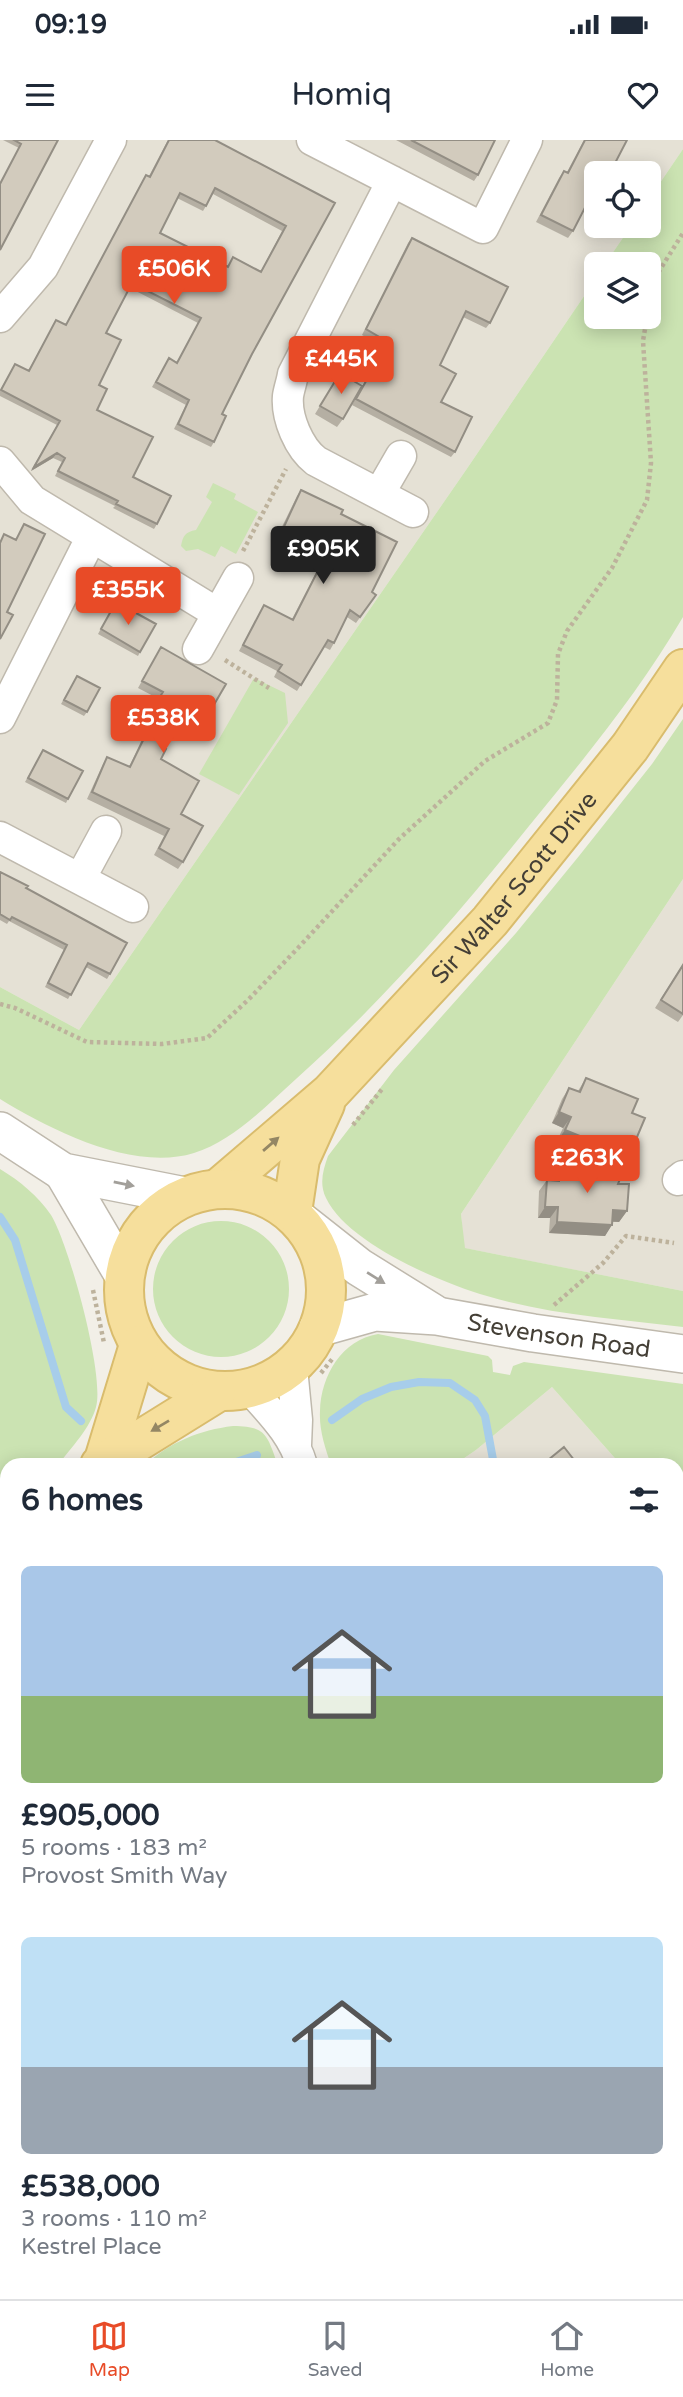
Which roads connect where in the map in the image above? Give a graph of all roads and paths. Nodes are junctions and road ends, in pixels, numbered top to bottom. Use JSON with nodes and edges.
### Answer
{"nodes":[{"id":1,"x":111,"y":140,"type":"edge"},
{"id":2,"x":312,"y":140,"type":"edge"},
{"id":3,"x":527,"y":140,"type":"edge"},
{"id":4,"x":392,"y":181,"type":"junction"},
{"id":5,"x":683,"y":233,"type":"edge"},
{"id":6,"x":661,"y":268,"type":"edge"},
{"id":7,"x":0,"y":317,"type":"edge"},
{"id":8,"x":645,"y":329,"type":"edge"},
{"id":9,"x":306,"y":453,"type":"junction"},
{"id":10,"x":401,"y":456,"type":"dead end"},
{"id":11,"x":0,"y":462,"type":"edge"},
{"id":12,"x":379,"y":495,"type":"junction"},
{"id":13,"x":413,"y":512,"type":"dead end"},
{"id":14,"x":91,"y":538,"type":"junction"},
{"id":15,"x":238,"y":578,"type":"joint"},
{"id":16,"x":217,"y":613,"type":"junction"},
{"id":17,"x":199,"y":647,"type":"joint"},
{"id":18,"x":683,"y":669,"type":"edge"},
{"id":19,"x":269,"y":688,"type":"dead end"},
{"id":20,"x":0,"y":718,"type":"edge"},
{"id":21,"x":106,"y":831,"type":"dead end"},
{"id":22,"x":0,"y":837,"type":"edge"},
{"id":23,"x":80,"y":879,"type":"junction"},
{"id":24,"x":133,"y":907,"type":"dead end"},
{"id":25,"x":0,"y":1004,"type":"edge"},
{"id":26,"x":390,"y":1079,"type":"dead end"},
{"id":27,"x":330,"y":1093,"type":"junction"},
{"id":28,"x":0,"y":1131,"type":"edge"},
{"id":29,"x":346,"y":1135,"type":"dead end"},
{"id":30,"x":63,"y":1172,"type":"junction"},
{"id":31,"x":202,"y":1192,"type":"junction"},
{"id":32,"x":297,"y":1217,"type":"junction"},
{"id":33,"x":674,"y":1243,"type":"dead end"},
{"id":34,"x":124,"y":1276,"type":"junction"},
{"id":35,"x":552,"y":1312,"type":"dead end"},
{"id":36,"x":437,"y":1316,"type":"junction"},
{"id":37,"x":327,"y":1342,"type":"junction"},
{"id":38,"x":139,"y":1345,"type":"junction"},
{"id":39,"x":683,"y":1354,"type":"edge"},
{"id":40,"x":306,"y":1375,"type":"junction"},
{"id":41,"x":233,"y":1391,"type":"junction"},
{"id":42,"x":299,"y":1455,"type":"edge"},
{"id":43,"x":103,"y":1458,"type":"edge"},
{"id":44,"x":109,"y":1458,"type":"edge"}],
"edges":[{"from":1,"to":7,"type":"street"},
{"from":2,"to":4,"type":"street"},
{"from":3,"to":4,"type":"street"},
{"from":4,"to":9,"type":"street"},
{"from":5,"to":6,"type":"path"},
{"from":8,"to":25,"type":"path"},
{"from":9,"to":12,"type":"street"},
{"from":9,"to":15,"type":"path"},
{"from":10,"to":12,"type":"street"},
{"from":11,"to":14,"type":"street"},
{"from":12,"to":13,"type":"street"},
{"from":14,"to":16,"type":"street"},
{"from":14,"to":20,"type":"street"},
{"from":15,"to":16,"type":"street"},
{"from":16,"to":17,"type":"street"},
{"from":17,"to":19,"type":"path"},
{"from":18,"to":27,"type":"main road","name":"Sir Walter Scott Drive"},
{"from":21,"to":23,"type":"street"},
{"from":22,"to":23,"type":"street"},
{"from":23,"to":24,"type":"street"},
{"from":26,"to":29,"type":"path"},
{"from":31,"to":27,"type":"main road","name":"Sir Walter Scott Drive","one_way":true},
{"from":27,"to":32,"type":"main road","name":"Sir Walter Scott Drive"},
{"from":28,"to":30,"type":"street"},
{"from":30,"to":31,"type":"street","one_way":true},
{"from":30,"to":34,"type":"street"},
{"from":31,"to":32,"type":"main road"},
{"from":31,"to":34,"type":"main road"},
{"from":32,"to":36,"type":"street","name":"Stevenson Road","one_way":true},
{"from":32,"to":37,"type":"main road"},
{"from":33,"to":35,"type":"path"},
{"from":34,"to":38,"type":"main road"},
{"from":36,"to":37,"type":"street","name":"Stevenson Road"},
{"from":36,"to":39,"type":"street","name":"Stevenson Road"},
{"from":37,"to":40,"type":"main road"},
{"from":37,"to":40,"type":"path"},
{"from":38,"to":41,"type":"main road"},
{"from":38,"to":43,"type":"main road"},
{"from":40,"to":41,"type":"main road"},
{"from":40,"to":42,"type":"street"},
{"from":41,"to":42,"type":"street"},
{"from":41,"to":44,"type":"main road","one_way":true}]}
